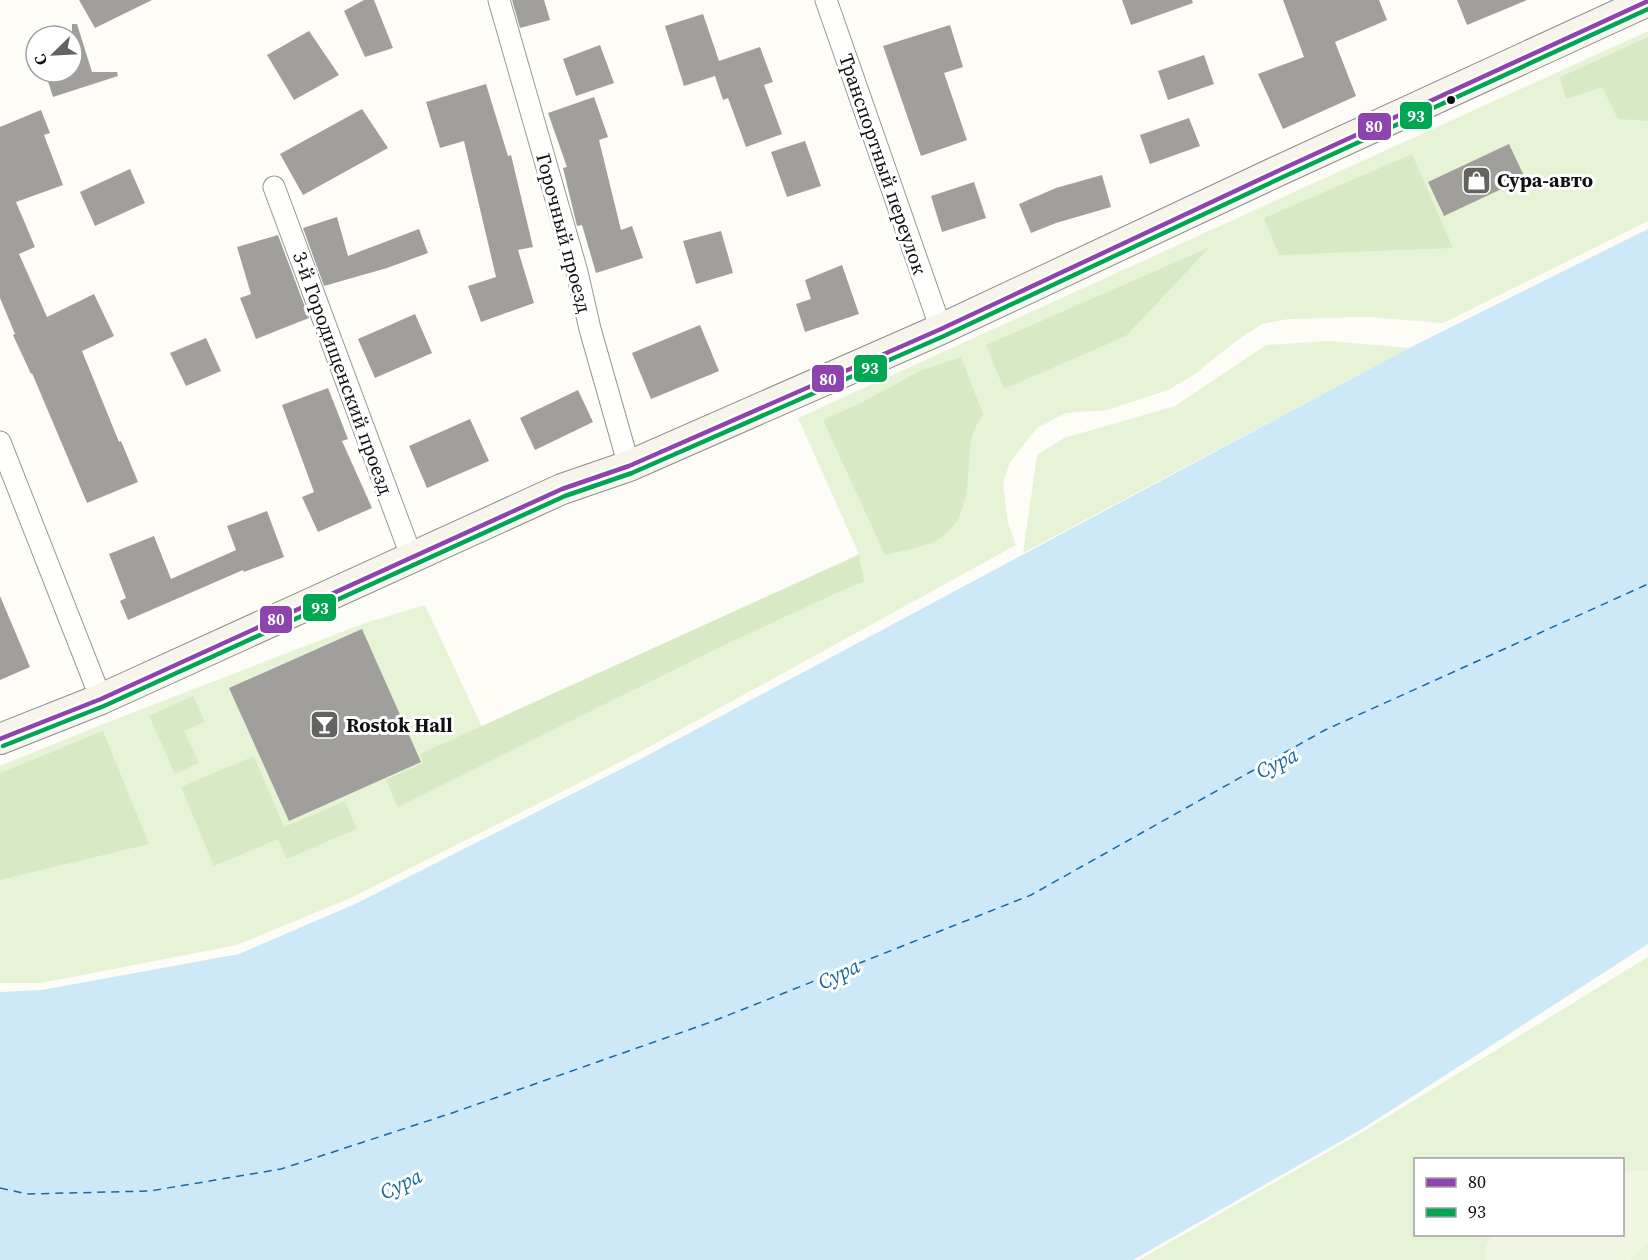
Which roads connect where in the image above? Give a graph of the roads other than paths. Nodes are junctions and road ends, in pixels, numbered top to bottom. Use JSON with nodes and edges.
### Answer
{"nodes":[{"id":1,"x":499,"y":0,"type":"edge"},
{"id":2,"x":826,"y":0,"type":"edge"},
{"id":3,"x":1648,"y":1,"type":"edge"},
{"id":4,"x":274,"y":187,"type":"dead end"},
{"id":5,"x":941,"y":329,"type":"junction"},
{"id":6,"x":0,"y":442,"type":"edge"},
{"id":7,"x":629,"y":466,"type":"junction"},
{"id":8,"x":412,"y":558,"type":"junction"},
{"id":9,"x":100,"y":699,"type":"junction"},
{"id":10,"x":0,"y":739,"type":"edge"}],
"edges":[{"from":1,"to":7,"type":"street","name":"Горочный проезд"},
{"from":2,"to":5,"type":"street","name":"Транспортный переулок"},
{"from":3,"to":5,"type":"main road"},
{"from":4,"to":8,"type":"street","name":"3-й Городищенский проезд"},
{"from":5,"to":7,"type":"main road"},
{"from":6,"to":9,"type":"street"},
{"from":7,"to":8,"type":"main road"},
{"from":8,"to":9,"type":"main road"},
{"from":9,"to":10,"type":"main road"}]}
